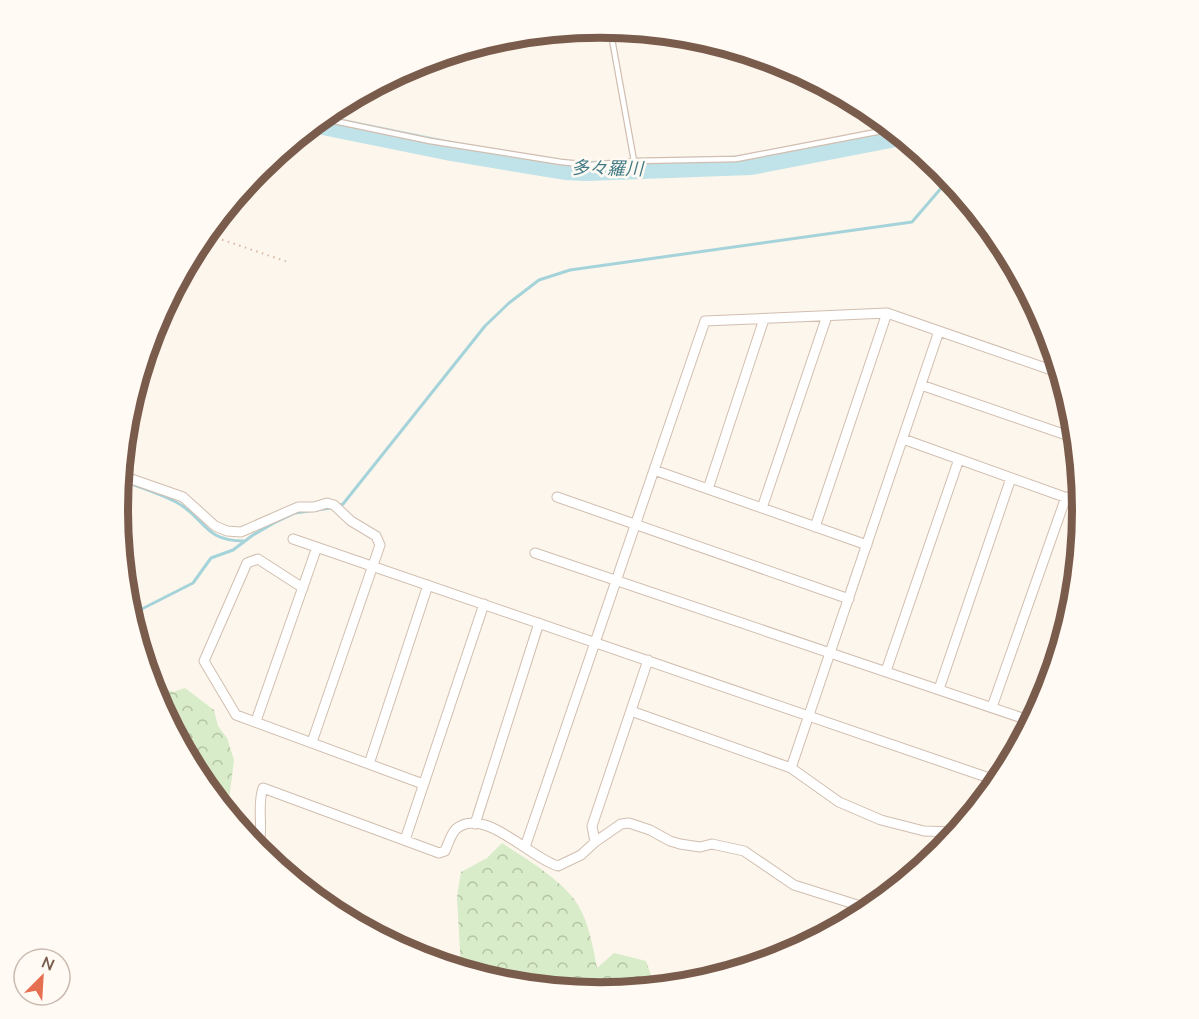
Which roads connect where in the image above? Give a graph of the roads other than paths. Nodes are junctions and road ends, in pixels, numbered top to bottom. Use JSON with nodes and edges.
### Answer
{"nodes":[{"id":1,"x":612,"y":38,"type":"edge"},
{"id":2,"x":332,"y":121,"type":"edge"},
{"id":3,"x":881,"y":131,"type":"edge"},
{"id":4,"x":634,"y":161,"type":"junction"},
{"id":5,"x":887,"y":313,"type":"junction"},
{"id":6,"x":827,"y":316,"type":"junction"},
{"id":7,"x":764,"y":319,"type":"junction"},
{"id":8,"x":939,"y":331,"type":"junction"},
{"id":9,"x":1049,"y":368,"type":"edge"},
{"id":10,"x":921,"y":385,"type":"junction"},
{"id":11,"x":1065,"y":434,"type":"edge"},
{"id":12,"x":903,"y":439,"type":"junction"},
{"id":13,"x":959,"y":459,"type":"junction"},
{"id":14,"x":654,"y":470,"type":"junction"},
{"id":15,"x":129,"y":478,"type":"edge"},
{"id":16,"x":1011,"y":478,"type":"junction"},
{"id":17,"x":708,"y":489,"type":"junction"},
{"id":18,"x":557,"y":497,"type":"dead end"},
{"id":19,"x":1066,"y":497,"type":"junction"},
{"id":20,"x":1071,"y":499,"type":"edge"},
{"id":21,"x":762,"y":508,"type":"junction"},
{"id":22,"x":636,"y":524,"type":"junction"},
{"id":23,"x":815,"y":526,"type":"junction"},
{"id":24,"x":293,"y":539,"type":"dead end"},
{"id":25,"x":867,"y":545,"type":"junction"},
{"id":26,"x":317,"y":548,"type":"junction"},
{"id":27,"x":536,"y":554,"type":"dead end"},
{"id":28,"x":372,"y":566,"type":"junction"},
{"id":29,"x":616,"y":580,"type":"junction"},
{"id":30,"x":429,"y":585,"type":"junction"},
{"id":31,"x":303,"y":588,"type":"junction"},
{"id":32,"x":849,"y":599,"type":"junction"},
{"id":33,"x":484,"y":604,"type":"junction"},
{"id":34,"x":538,"y":623,"type":"junction"},
{"id":35,"x":595,"y":642,"type":"junction"},
{"id":36,"x":831,"y":652,"type":"junction"},
{"id":37,"x":648,"y":660,"type":"junction"},
{"id":38,"x":886,"y":671,"type":"junction"},
{"id":39,"x":939,"y":689,"type":"junction"},
{"id":40,"x":992,"y":707,"type":"junction"},
{"id":41,"x":631,"y":711,"type":"junction"},
{"id":42,"x":809,"y":716,"type":"junction"},
{"id":43,"x":1023,"y":717,"type":"edge"},
{"id":44,"x":256,"y":721,"type":"junction"},
{"id":45,"x":312,"y":742,"type":"junction"},
{"id":46,"x":369,"y":764,"type":"junction"},
{"id":47,"x":791,"y":768,"type":"junction"},
{"id":48,"x":988,"y":778,"type":"edge"},
{"id":49,"x":423,"y":784,"type":"junction"},
{"id":50,"x":475,"y":824,"type":"junction"},
{"id":51,"x":944,"y":832,"type":"edge"},
{"id":52,"x":262,"y":838,"type":"edge"},
{"id":53,"x":405,"y":840,"type":"junction"},
{"id":54,"x":595,"y":842,"type":"junction"},
{"id":55,"x":525,"y":847,"type":"junction"},
{"id":56,"x":857,"y":905,"type":"edge"}],
"edges":[{"from":1,"to":4,"type":"lane"},
{"from":2,"to":4,"type":"lane"},
{"from":3,"to":4,"type":"lane"},
{"from":5,"to":6,"type":"street"},
{"from":5,"to":8,"type":"street"},
{"from":5,"to":23,"type":"street"},
{"from":6,"to":7,"type":"street"},
{"from":6,"to":21,"type":"street"},
{"from":7,"to":14,"type":"street"},
{"from":7,"to":17,"type":"street"},
{"from":8,"to":9,"type":"street"},
{"from":8,"to":10,"type":"street"},
{"from":10,"to":11,"type":"street"},
{"from":10,"to":12,"type":"street"},
{"from":12,"to":13,"type":"street"},
{"from":12,"to":25,"type":"street"},
{"from":13,"to":16,"type":"street"},
{"from":13,"to":38,"type":"street"},
{"from":14,"to":17,"type":"street"},
{"from":14,"to":22,"type":"street"},
{"from":15,"to":28,"type":"street"},
{"from":16,"to":19,"type":"street"},
{"from":16,"to":39,"type":"street"},
{"from":17,"to":21,"type":"street"},
{"from":18,"to":22,"type":"street"},
{"from":19,"to":20,"type":"street"},
{"from":19,"to":40,"type":"street"},
{"from":21,"to":23,"type":"street"},
{"from":22,"to":29,"type":"street"},
{"from":22,"to":32,"type":"street"},
{"from":23,"to":25,"type":"street"},
{"from":24,"to":26,"type":"street"},
{"from":25,"to":32,"type":"street"},
{"from":26,"to":28,"type":"street"},
{"from":26,"to":31,"type":"street"},
{"from":27,"to":29,"type":"street"},
{"from":28,"to":30,"type":"street"},
{"from":28,"to":45,"type":"street"},
{"from":29,"to":35,"type":"street"},
{"from":29,"to":36,"type":"street"},
{"from":30,"to":33,"type":"street"},
{"from":30,"to":46,"type":"street"},
{"from":31,"to":44,"type":"street"},
{"from":31,"to":44,"type":"street"},
{"from":32,"to":36,"type":"street"},
{"from":33,"to":34,"type":"street"},
{"from":33,"to":49,"type":"street"},
{"from":34,"to":35,"type":"street"},
{"from":34,"to":50,"type":"street"},
{"from":35,"to":37,"type":"street"},
{"from":35,"to":55,"type":"street"},
{"from":36,"to":38,"type":"street"},
{"from":36,"to":42,"type":"street"},
{"from":37,"to":41,"type":"street"},
{"from":37,"to":42,"type":"street"},
{"from":38,"to":39,"type":"street"},
{"from":39,"to":40,"type":"street"},
{"from":40,"to":43,"type":"street"},
{"from":41,"to":47,"type":"street"},
{"from":41,"to":54,"type":"street"},
{"from":42,"to":47,"type":"street"},
{"from":42,"to":48,"type":"street"},
{"from":44,"to":45,"type":"street"},
{"from":45,"to":46,"type":"street"},
{"from":46,"to":49,"type":"street"},
{"from":47,"to":51,"type":"street"},
{"from":49,"to":53,"type":"street"},
{"from":50,"to":53,"type":"street"},
{"from":50,"to":55,"type":"street"},
{"from":52,"to":53,"type":"street"},
{"from":54,"to":55,"type":"street"},
{"from":54,"to":56,"type":"street"}]}
